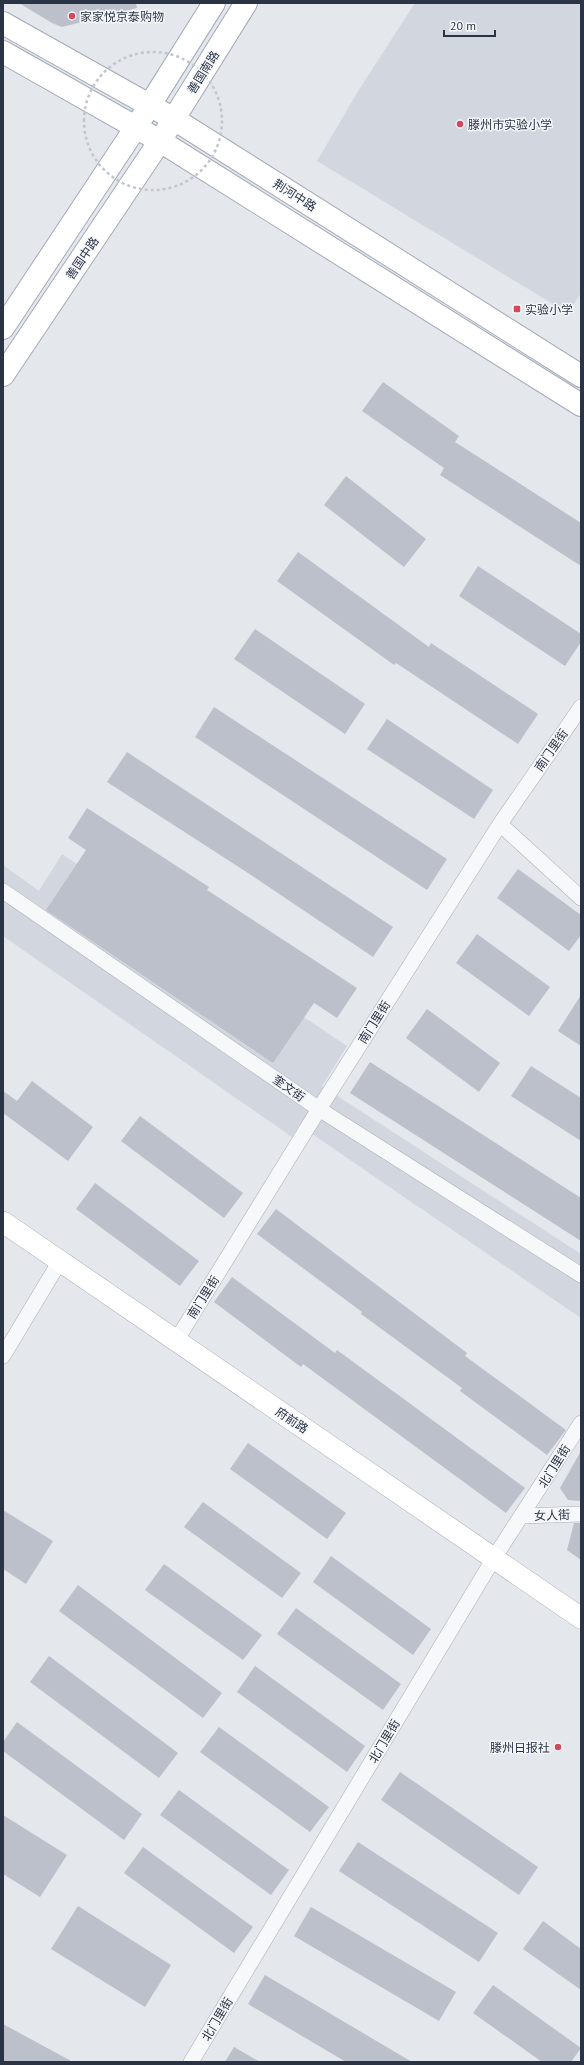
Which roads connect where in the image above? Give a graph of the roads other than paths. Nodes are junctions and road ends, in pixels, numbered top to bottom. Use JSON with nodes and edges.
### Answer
{"nodes":[{"id":1,"x":214,"y":3,"type":"edge"},
{"id":2,"x":246,"y":3,"type":"edge"},
{"id":3,"x":3,"y":23,"type":"edge"},
{"id":4,"x":3,"y":52,"type":"edge"},
{"id":5,"x":150,"y":105,"type":"junction"},
{"id":6,"x":174,"y":119,"type":"junction"},
{"id":7,"x":136,"y":127,"type":"junction"},
{"id":8,"x":160,"y":141,"type":"junction"},
{"id":9,"x":3,"y":328,"type":"edge"},
{"id":10,"x":3,"y":375,"type":"edge"},
{"id":11,"x":581,"y":376,"type":"edge"},
{"id":12,"x":581,"y":405,"type":"edge"},
{"id":13,"x":581,"y":707,"type":"edge"},
{"id":14,"x":500,"y":824,"type":"junction"},
{"id":15,"x":3,"y":891,"type":"edge"},
{"id":16,"x":581,"y":898,"type":"edge"},
{"id":17,"x":319,"y":1109,"type":"junction"},
{"id":18,"x":3,"y":1222,"type":"edge"},
{"id":19,"x":60,"y":1261,"type":"junction"},
{"id":20,"x":581,"y":1274,"type":"edge"},
{"id":21,"x":176,"y":1341,"type":"junction"},
{"id":22,"x":3,"y":1356,"type":"edge"},
{"id":23,"x":581,"y":1423,"type":"edge"},
{"id":24,"x":581,"y":1514,"type":"edge"},
{"id":25,"x":522,"y":1516,"type":"junction"},
{"id":26,"x":494,"y":1558,"type":"junction"},
{"id":27,"x":581,"y":1618,"type":"edge"},
{"id":28,"x":191,"y":2062,"type":"edge"}],
"edges":[{"from":1,"to":5,"type":"main road"},
{"from":2,"to":6,"type":"main road","name":"善国南路"},
{"from":3,"to":5,"type":"main road","name":"荆河中路"},
{"from":4,"to":7,"type":"main road"},
{"from":5,"to":6,"type":"main road","name":"荆河中路"},
{"from":5,"to":7,"type":"main road"},
{"from":6,"to":8,"type":"main road","name":"善国南路"},
{"from":6,"to":11,"type":"main road","name":"荆河中路"},
{"from":7,"to":8,"type":"main road"},
{"from":7,"to":9,"type":"main road"},
{"from":8,"to":10,"type":"main road","name":"善国中路"},
{"from":8,"to":12,"type":"main road"},
{"from":13,"to":14,"type":"street","name":"南门里街"},
{"from":14,"to":16,"type":"street"},
{"from":14,"to":17,"type":"street","name":"南门里街"},
{"from":15,"to":17,"type":"street","name":"奎文街"},
{"from":17,"to":20,"type":"street","name":"奎文街"},
{"from":17,"to":21,"type":"street","name":"南门里街"},
{"from":18,"to":19,"type":"main road","name":"府前路"},
{"from":19,"to":21,"type":"main road","name":"府前路"},
{"from":19,"to":22,"type":"street"},
{"from":21,"to":26,"type":"main road","name":"府前路"},
{"from":23,"to":25,"type":"street","name":"北门里街"},
{"from":24,"to":25,"type":"street","name":"女人街"},
{"from":25,"to":26,"type":"street","name":"北门里街"},
{"from":26,"to":27,"type":"main road","name":"府前路"},
{"from":26,"to":28,"type":"street","name":"北门里街"}]}
